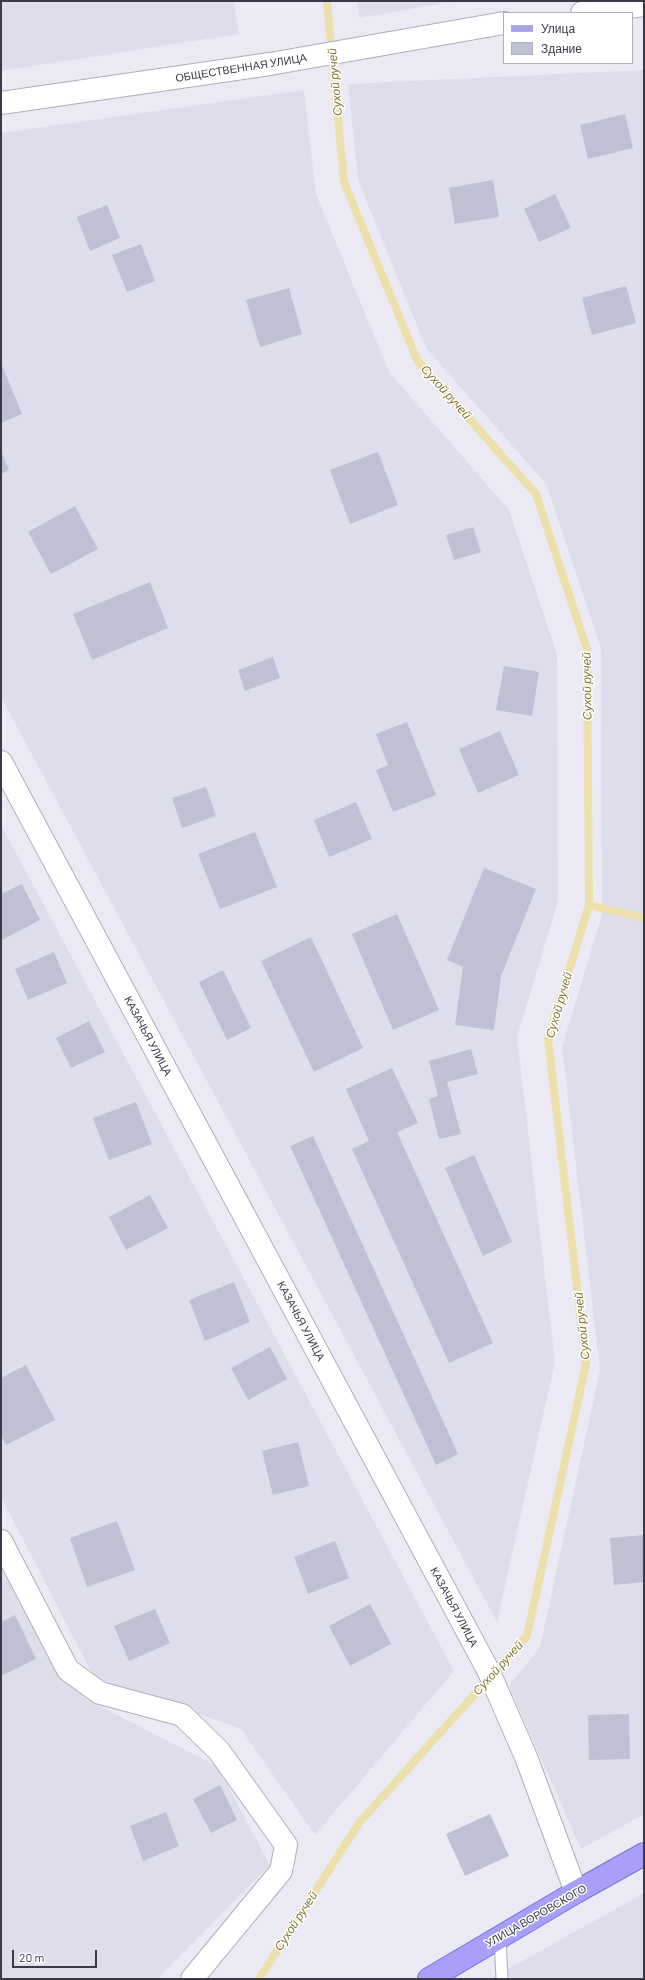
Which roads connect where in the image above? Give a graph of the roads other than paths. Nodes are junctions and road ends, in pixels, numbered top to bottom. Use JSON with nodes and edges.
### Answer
{"nodes":[{"id":1,"x":644,"y":5,"type":"edge"},
{"id":2,"x":590,"y":12,"type":"edge"},
{"id":3,"x":503,"y":24,"type":"edge"},
{"id":4,"x":1,"y":103,"type":"edge"},
{"id":5,"x":1,"y":762,"type":"edge"},
{"id":6,"x":1,"y":1541,"type":"edge"},
{"id":7,"x":644,"y":1854,"type":"edge"},
{"id":8,"x":576,"y":1892,"type":"junction"},
{"id":9,"x":500,"y":1937,"type":"junction"},
{"id":10,"x":192,"y":1979,"type":"edge"},
{"id":11,"x":429,"y":1979,"type":"edge"},
{"id":12,"x":502,"y":1979,"type":"edge"}],
"edges":[{"from":1,"to":2,"type":"street"},
{"from":3,"to":4,"type":"street","name":"ОБЩЕСТВЕННАЯ УЛИЦА"},
{"from":5,"to":8,"type":"street","name":"КАЗАЧЬЯ УЛИЦА"},
{"from":6,"to":10,"type":"street"},
{"from":7,"to":8,"type":"main road","name":"УЛИЦА ВОРОВСКОГО"},
{"from":8,"to":9,"type":"main road","name":"УЛИЦА ВОРОВСКОГО"},
{"from":9,"to":11,"type":"main road","name":"УЛИЦА ВОРОВСКОГО"},
{"from":9,"to":12,"type":"lane"}]}
